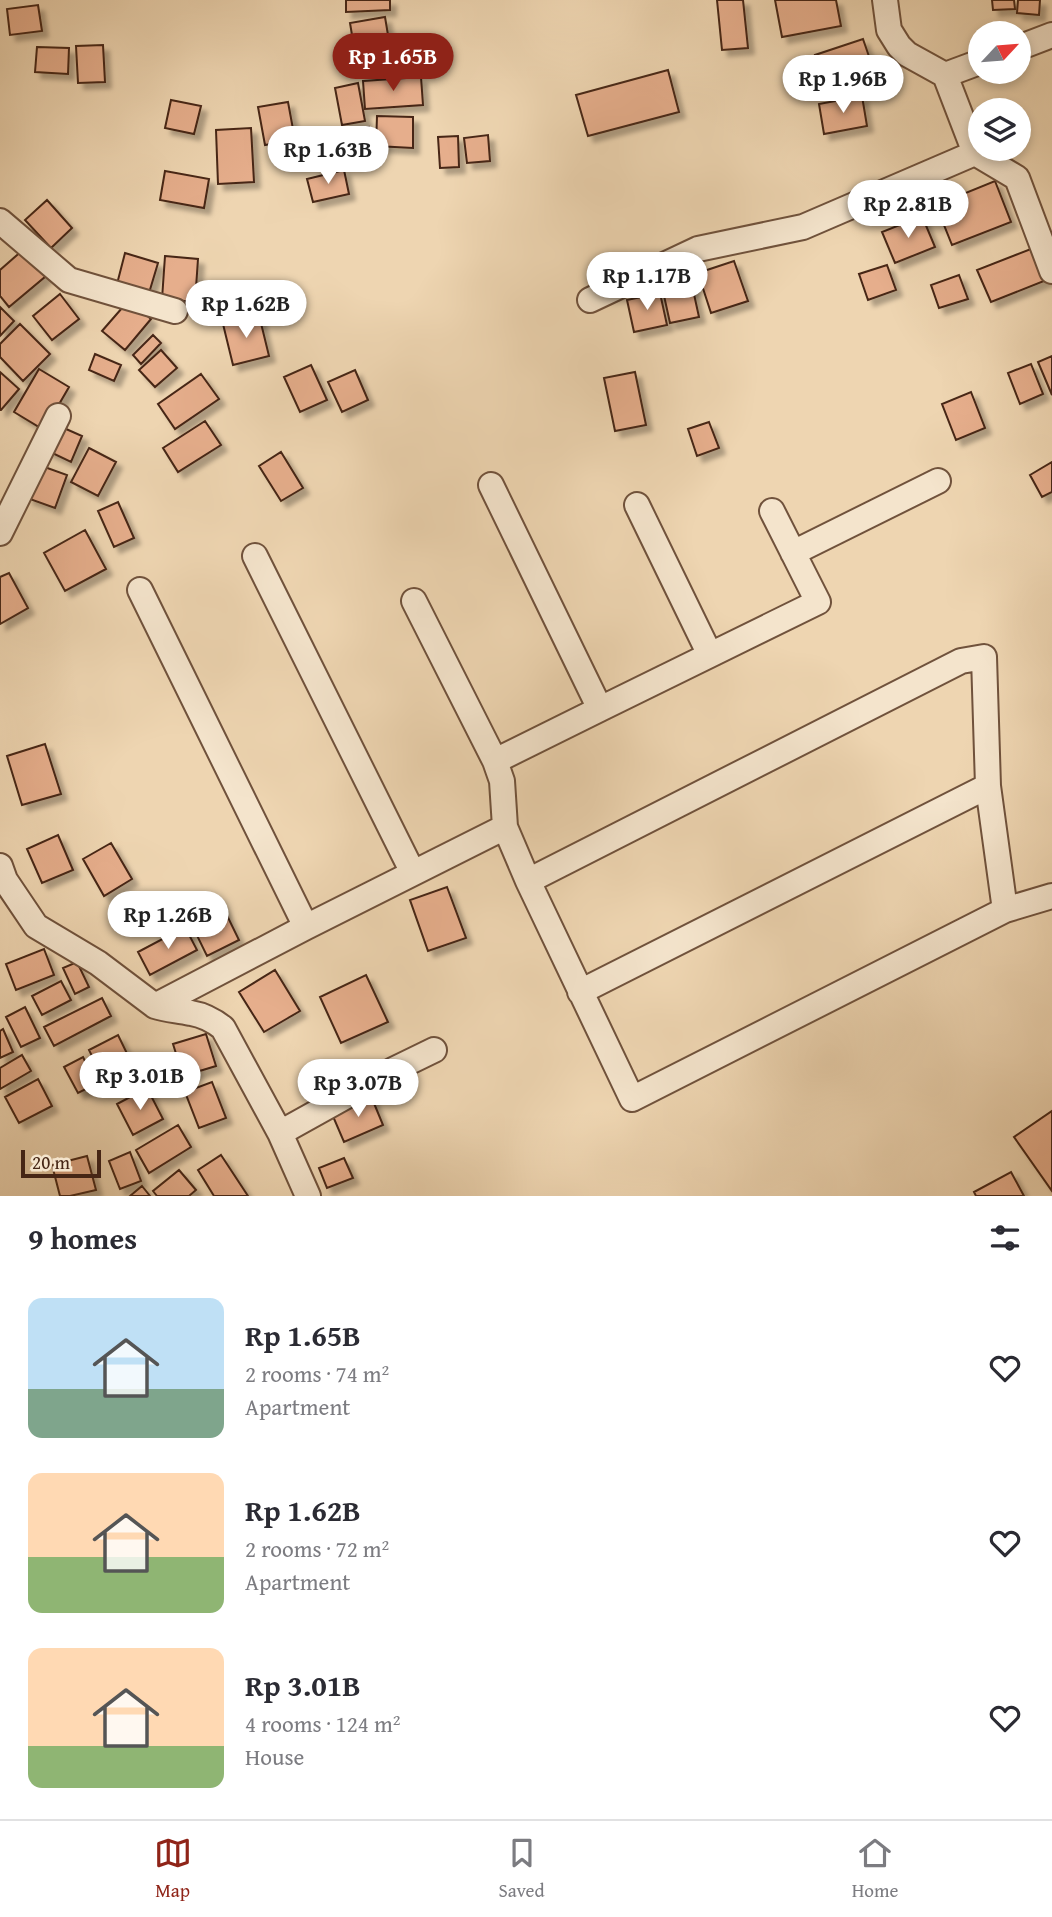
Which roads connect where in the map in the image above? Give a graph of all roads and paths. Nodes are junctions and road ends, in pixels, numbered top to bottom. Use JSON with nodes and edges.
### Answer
{"nodes":[{"id":1,"x":885,"y":0,"type":"edge"},
{"id":2,"x":1052,"y":36,"type":"edge"},
{"id":3,"x":1031,"y":43,"type":"edge"},
{"id":4,"x":968,"y":66,"type":"edge"},
{"id":5,"x":945,"y":75,"type":"junction"},
{"id":6,"x":968,"y":135,"type":"edge"},
{"id":7,"x":968,"y":156,"type":"edge"},
{"id":8,"x":988,"y":161,"type":"edge"},
{"id":9,"x":0,"y":221,"type":"edge"},
{"id":10,"x":1052,"y":271,"type":"edge"},
{"id":11,"x":590,"y":300,"type":"dead end"},
{"id":12,"x":175,"y":312,"type":"dead end"},
{"id":13,"x":58,"y":416,"type":"dead end"},
{"id":14,"x":938,"y":481,"type":"dead end"},
{"id":15,"x":492,"y":485,"type":"dead end"},
{"id":16,"x":637,"y":505,"type":"dead end"},
{"id":17,"x":772,"y":511,"type":"dead end"},
{"id":18,"x":0,"y":533,"type":"edge"},
{"id":19,"x":793,"y":554,"type":"junction"},
{"id":20,"x":254,"y":556,"type":"dead end"},
{"id":21,"x":140,"y":590,"type":"dead end"},
{"id":22,"x":414,"y":600,"type":"dead end"},
{"id":23,"x":710,"y":655,"type":"junction"},
{"id":24,"x":600,"y":709,"type":"junction"},
{"id":25,"x":495,"y":761,"type":"junction"},
{"id":26,"x":988,"y":786,"type":"junction"},
{"id":27,"x":505,"y":827,"type":"junction"},
{"id":28,"x":0,"y":866,"type":"edge"},
{"id":29,"x":413,"y":873,"type":"junction"},
{"id":30,"x":528,"y":881,"type":"junction"},
{"id":31,"x":1052,"y":896,"type":"edge"},
{"id":32,"x":1005,"y":910,"type":"junction"},
{"id":33,"x":306,"y":927,"type":"junction"},
{"id":34,"x":580,"y":992,"type":"junction"},
{"id":35,"x":155,"y":1006,"type":"junction"},
{"id":36,"x":434,"y":1050,"type":"dead end"},
{"id":37,"x":280,"y":1133,"type":"junction"},
{"id":38,"x":308,"y":1196,"type":"edge"}],
"edges":[{"from":1,"to":5,"type":"street"},
{"from":2,"to":3,"type":"street"},
{"from":4,"to":5,"type":"street"},
{"from":5,"to":6,"type":"street"},
{"from":7,"to":11,"type":"street"},
{"from":8,"to":10,"type":"street"},
{"from":9,"to":12,"type":"street"},
{"from":13,"to":18,"type":"street"},
{"from":14,"to":19,"type":"street"},
{"from":15,"to":24,"type":"street"},
{"from":16,"to":23,"type":"street"},
{"from":17,"to":19,"type":"street"},
{"from":19,"to":23,"type":"street"},
{"from":20,"to":29,"type":"street"},
{"from":21,"to":33,"type":"street"},
{"from":22,"to":25,"type":"street"},
{"from":23,"to":24,"type":"street"},
{"from":24,"to":25,"type":"street"},
{"from":25,"to":27,"type":"street"},
{"from":26,"to":30,"type":"street"},
{"from":26,"to":32,"type":"street"},
{"from":26,"to":34,"type":"street"},
{"from":27,"to":29,"type":"street"},
{"from":27,"to":30,"type":"street"},
{"from":28,"to":35,"type":"street"},
{"from":29,"to":33,"type":"street"},
{"from":30,"to":34,"type":"street"},
{"from":31,"to":32,"type":"street"},
{"from":32,"to":34,"type":"street"},
{"from":33,"to":35,"type":"street"},
{"from":35,"to":37,"type":"street"},
{"from":36,"to":37,"type":"street"},
{"from":37,"to":38,"type":"street"}]}
